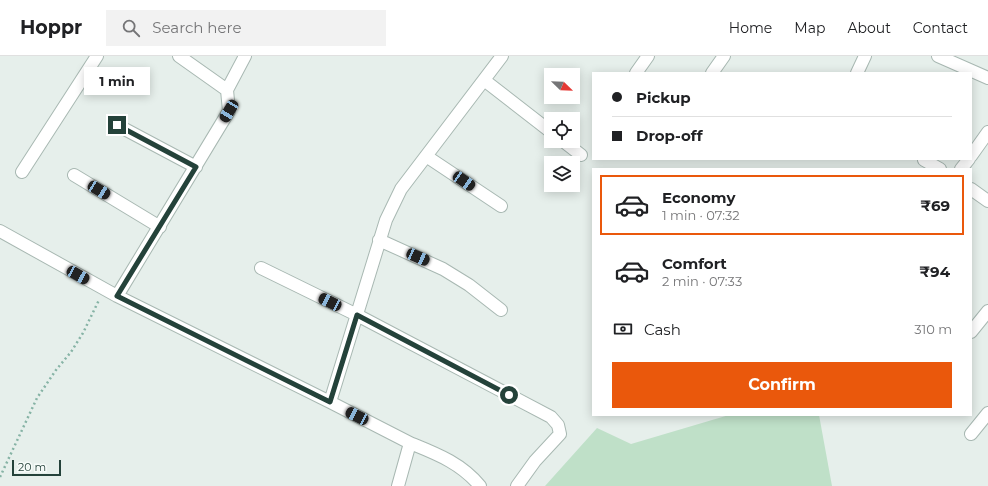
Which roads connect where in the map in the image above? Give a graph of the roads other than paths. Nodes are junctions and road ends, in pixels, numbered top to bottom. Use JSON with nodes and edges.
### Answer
{"nodes":[{"id":1,"x":97,"y":56,"type":"edge"},
{"id":2,"x":179,"y":56,"type":"edge"},
{"id":3,"x":245,"y":56,"type":"edge"},
{"id":4,"x":502,"y":56,"type":"edge"},
{"id":5,"x":648,"y":56,"type":"edge"},
{"id":6,"x":724,"y":56,"type":"edge"},
{"id":7,"x":865,"y":56,"type":"edge"},
{"id":8,"x":938,"y":56,"type":"edge"},
{"id":9,"x":637,"y":72,"type":"edge"},
{"id":10,"x":713,"y":72,"type":"edge"},
{"id":11,"x":857,"y":72,"type":"edge"},
{"id":12,"x":988,"y":78,"type":"edge"},
{"id":13,"x":484,"y":80,"type":"junction"},
{"id":14,"x":227,"y":90,"type":"junction"},
{"id":15,"x":117,"y":125,"type":"dead end"},
{"id":16,"x":544,"y":127,"type":"edge"},
{"id":17,"x":988,"y":132,"type":"edge"},
{"id":18,"x":572,"y":148,"type":"edge"},
{"id":19,"x":581,"y":155,"type":"dead end"},
{"id":20,"x":972,"y":155,"type":"edge"},
{"id":21,"x":426,"y":156,"type":"junction"},
{"id":22,"x":924,"y":160,"type":"edge"},
{"id":23,"x":968,"y":160,"type":"edge"},
{"id":24,"x":196,"y":167,"type":"junction"},
{"id":25,"x":938,"y":168,"type":"edge"},
{"id":26,"x":962,"y":168,"type":"edge"},
{"id":27,"x":22,"y":172,"type":"dead end"},
{"id":28,"x":74,"y":175,"type":"dead end"},
{"id":29,"x":972,"y":190,"type":"edge"},
{"id":30,"x":988,"y":201,"type":"edge"},
{"id":31,"x":501,"y":206,"type":"dead end"},
{"id":32,"x":160,"y":227,"type":"junction"},
{"id":33,"x":0,"y":231,"type":"edge"},
{"id":34,"x":379,"y":240,"type":"junction"},
{"id":35,"x":261,"y":268,"type":"dead end"},
{"id":36,"x":117,"y":296,"type":"junction"},
{"id":37,"x":500,"y":310,"type":"dead end"},
{"id":38,"x":988,"y":311,"type":"edge"},
{"id":39,"x":357,"y":315,"type":"junction"},
{"id":40,"x":972,"y":331,"type":"edge"},
{"id":41,"x":330,"y":402,"type":"junction"},
{"id":42,"x":988,"y":412,"type":"edge"},
{"id":43,"x":971,"y":434,"type":"dead end"},
{"id":44,"x":410,"y":443,"type":"junction"},
{"id":45,"x":398,"y":486,"type":"edge"},
{"id":46,"x":480,"y":486,"type":"edge"},
{"id":47,"x":518,"y":486,"type":"edge"}],
"edges":[{"from":1,"to":27,"type":"street"},
{"from":2,"to":14,"type":"street"},
{"from":3,"to":14,"type":"street"},
{"from":4,"to":13,"type":"street"},
{"from":5,"to":9,"type":"street"},
{"from":6,"to":10,"type":"street"},
{"from":7,"to":11,"type":"street"},
{"from":8,"to":12,"type":"street"},
{"from":13,"to":16,"type":"street"},
{"from":13,"to":21,"type":"street"},
{"from":14,"to":24,"type":"street"},
{"from":15,"to":24,"type":"street"},
{"from":17,"to":20,"type":"street"},
{"from":18,"to":19,"type":"street"},
{"from":21,"to":31,"type":"street"},
{"from":21,"to":34,"type":"street"},
{"from":22,"to":25,"type":"street"},
{"from":23,"to":26,"type":"street"},
{"from":24,"to":32,"type":"street"},
{"from":28,"to":32,"type":"street"},
{"from":29,"to":30,"type":"street"},
{"from":32,"to":36,"type":"street"},
{"from":33,"to":36,"type":"street"},
{"from":34,"to":37,"type":"street"},
{"from":34,"to":39,"type":"street"},
{"from":35,"to":39,"type":"street"},
{"from":36,"to":41,"type":"street"},
{"from":38,"to":40,"type":"street"},
{"from":39,"to":41,"type":"street"},
{"from":39,"to":47,"type":"street"},
{"from":41,"to":44,"type":"street"},
{"from":42,"to":43,"type":"street"},
{"from":44,"to":45,"type":"street"},
{"from":44,"to":46,"type":"street"}]}
